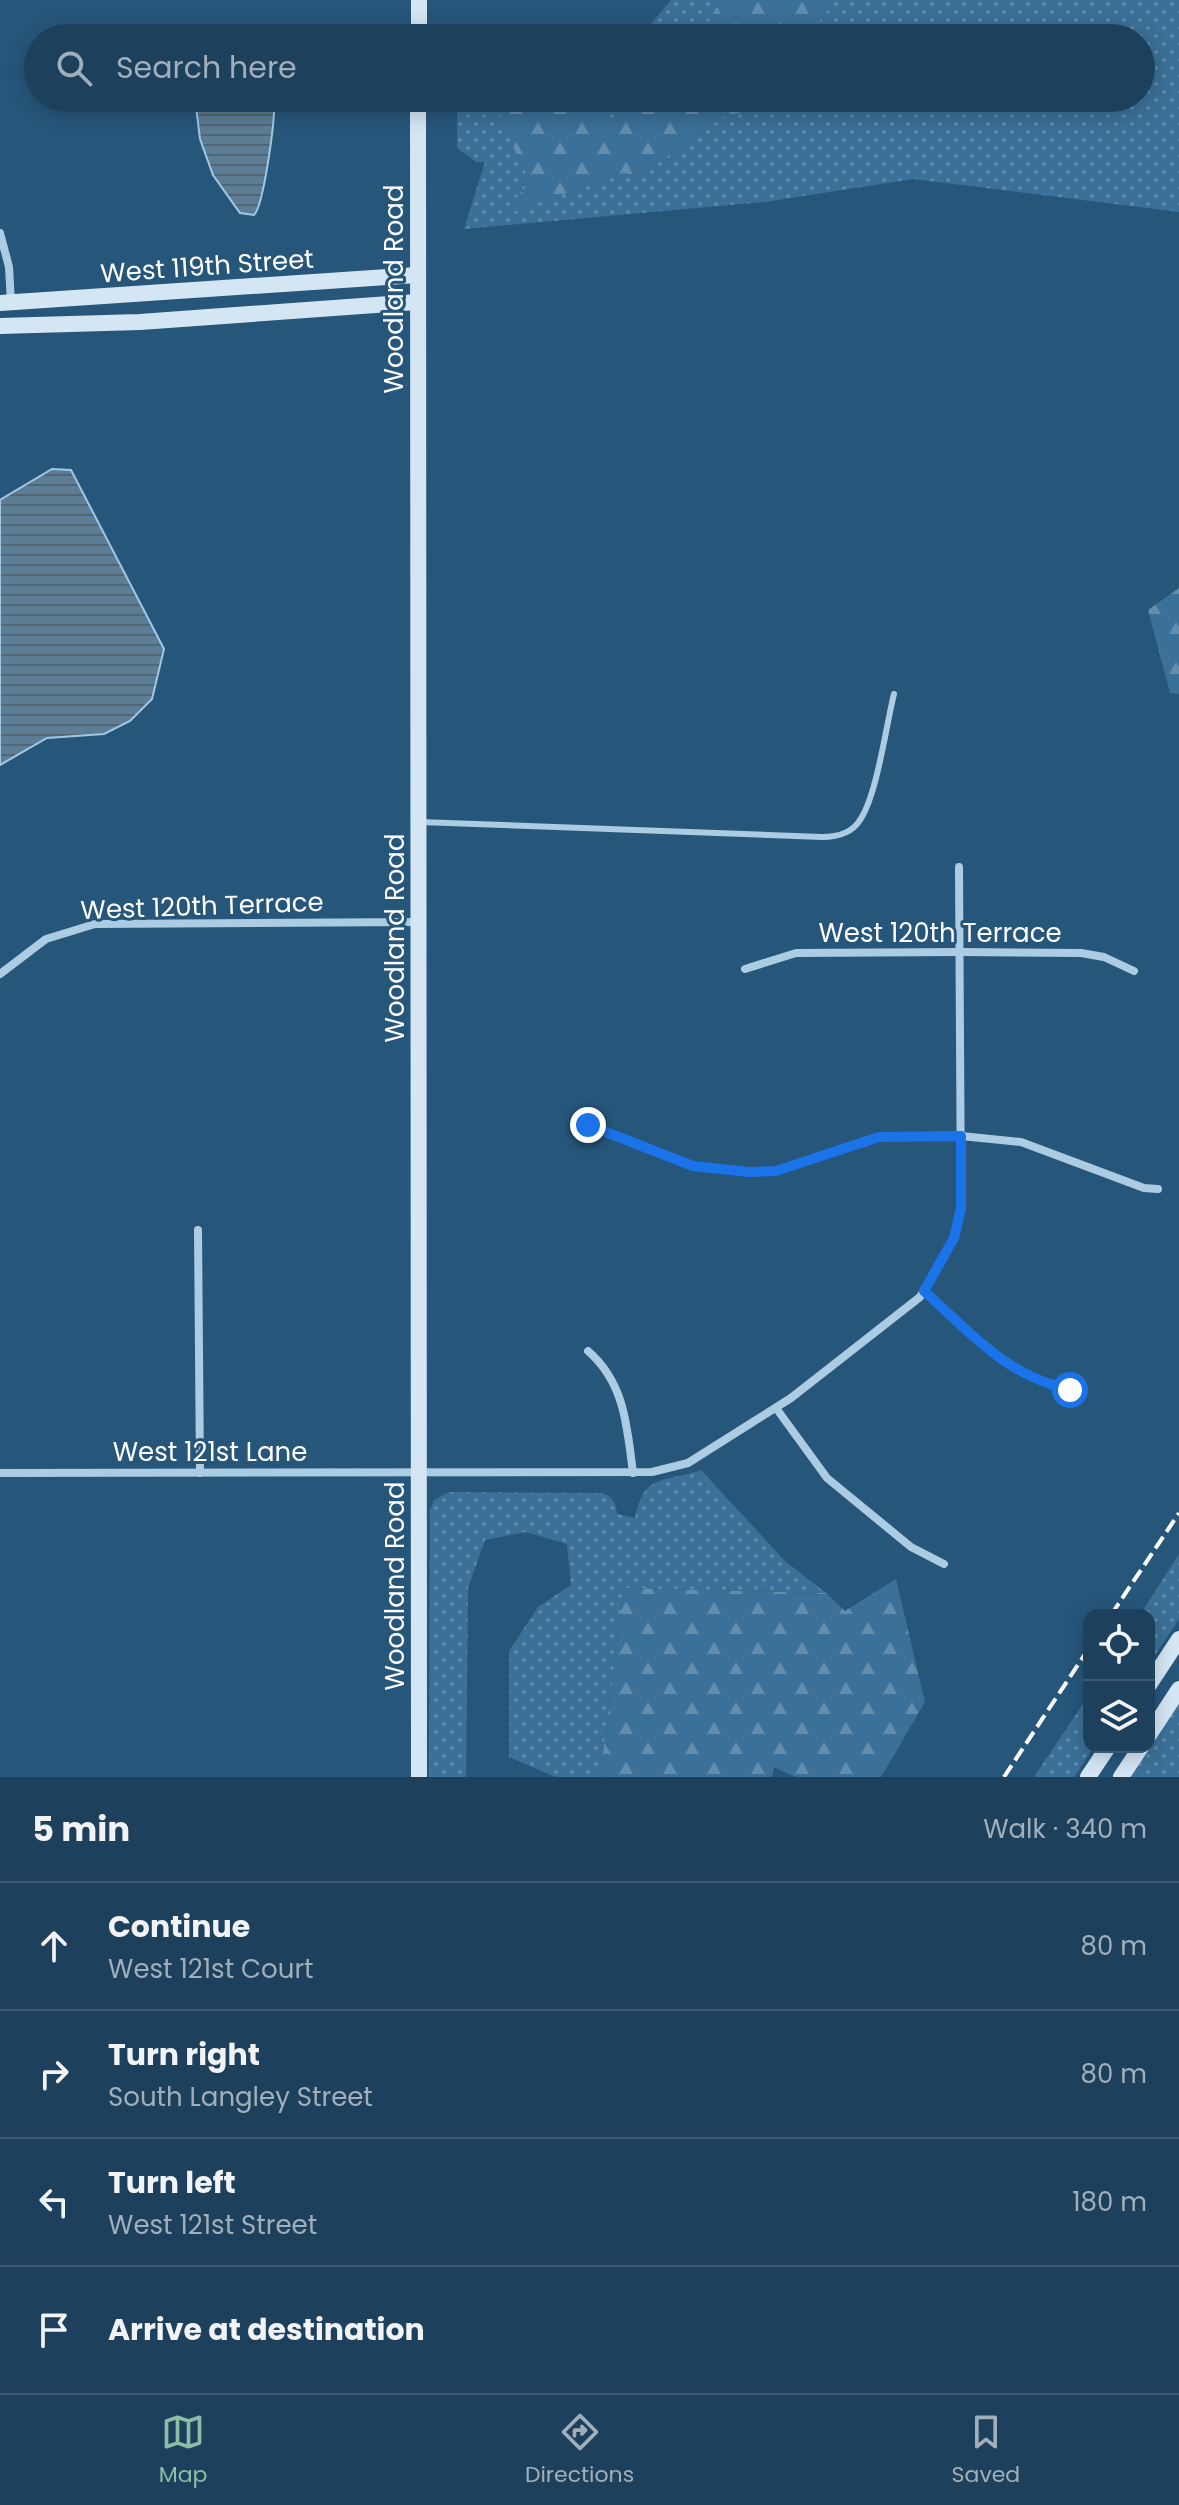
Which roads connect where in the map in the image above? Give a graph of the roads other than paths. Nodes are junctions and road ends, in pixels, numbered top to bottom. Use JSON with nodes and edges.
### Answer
{"nodes":[{"id":1,"x":419,"y":0,"type":"edge"},
{"id":2,"x":419,"y":24,"type":"edge"},
{"id":3,"x":418,"y":112,"type":"edge"},
{"id":4,"x":0,"y":233,"type":"edge"},
{"id":5,"x":417,"y":275,"type":"junction"},
{"id":6,"x":417,"y":302,"type":"junction"},
{"id":7,"x":6,"y":303,"type":"edge"},
{"id":8,"x":0,"y":326,"type":"edge"},
{"id":9,"x":894,"y":694,"type":"dead end"},
{"id":10,"x":419,"y":822,"type":"junction"},
{"id":11,"x":959,"y":867,"type":"dead end"},
{"id":12,"x":419,"y":922,"type":"junction"},
{"id":13,"x":959,"y":952,"type":"junction"},
{"id":14,"x":745,"y":969,"type":"dead end"},
{"id":15,"x":1134,"y":971,"type":"dead end"},
{"id":16,"x":0,"y":974,"type":"edge"},
{"id":17,"x":588,"y":1125,"type":"dead end"},
{"id":18,"x":961,"y":1136,"type":"junction"},
{"id":19,"x":1158,"y":1189,"type":"dead end"},
{"id":20,"x":198,"y":1230,"type":"dead end"},
{"id":21,"x":924,"y":1291,"type":"junction"},
{"id":22,"x":588,"y":1351,"type":"dead end"},
{"id":23,"x":1070,"y":1390,"type":"dead end"},
{"id":24,"x":776,"y":1408,"type":"junction"},
{"id":25,"x":419,"y":1472,"type":"junction"},
{"id":26,"x":0,"y":1473,"type":"edge"},
{"id":27,"x":200,"y":1473,"type":"junction"},
{"id":28,"x":633,"y":1473,"type":"junction"},
{"id":29,"x":944,"y":1564,"type":"dead end"},
{"id":30,"x":1179,"y":1639,"type":"edge"},
{"id":31,"x":1152,"y":1681,"type":"edge"},
{"id":32,"x":1179,"y":1689,"type":"edge"},
{"id":33,"x":1155,"y":1726,"type":"edge"},
{"id":34,"x":1104,"y":1753,"type":"edge"},
{"id":35,"x":1137,"y":1753,"type":"edge"},
{"id":36,"x":419,"y":1777,"type":"edge"},
{"id":37,"x":1088,"y":1777,"type":"edge"},
{"id":38,"x":1121,"y":1777,"type":"edge"}],
"edges":[{"from":1,"to":2,"type":"main road"},
{"from":3,"to":5,"type":"main road","name":"Woodland Road"},
{"from":4,"to":7,"type":"street"},
{"from":5,"to":6,"type":"main road","name":"Woodland Road"},
{"from":5,"to":7,"type":"main road","name":"West 119th Street"},
{"from":6,"to":8,"type":"main road","name":"West 119th Street"},
{"from":6,"to":10,"type":"main road","name":"Woodland Road"},
{"from":9,"to":10,"type":"lane"},
{"from":10,"to":12,"type":"main road","name":"Woodland Road"},
{"from":11,"to":13,"type":"street","name":"West 121st Lane"},
{"from":12,"to":16,"type":"street","name":"West 120th Terrace"},
{"from":12,"to":25,"type":"main road","name":"Woodland Road"},
{"from":13,"to":14,"type":"street","name":"West 120th Terrace"},
{"from":13,"to":15,"type":"street","name":"West 120th Terrace"},
{"from":13,"to":18,"type":"street","name":"West 121st Lane"},
{"from":17,"to":18,"type":"street"},
{"from":18,"to":19,"type":"street"},
{"from":18,"to":21,"type":"street","name":"West 121st Lane"},
{"from":20,"to":27,"type":"street"},
{"from":21,"to":23,"type":"street"},
{"from":21,"to":24,"type":"street","name":"West 121st Lane"},
{"from":22,"to":28,"type":"street"},
{"from":24,"to":28,"type":"street","name":"West 121st Lane"},
{"from":24,"to":29,"type":"street"},
{"from":25,"to":27,"type":"street","name":"West 121st Lane"},
{"from":25,"to":28,"type":"street","name":"West 121st Lane"},
{"from":25,"to":36,"type":"main road","name":"Woodland Road"},
{"from":26,"to":27,"type":"street","name":"West 121st Lane"},
{"from":30,"to":31,"type":"main road"},
{"from":32,"to":33,"type":"main road"},
{"from":34,"to":37,"type":"main road"},
{"from":35,"to":38,"type":"main road"}]}
